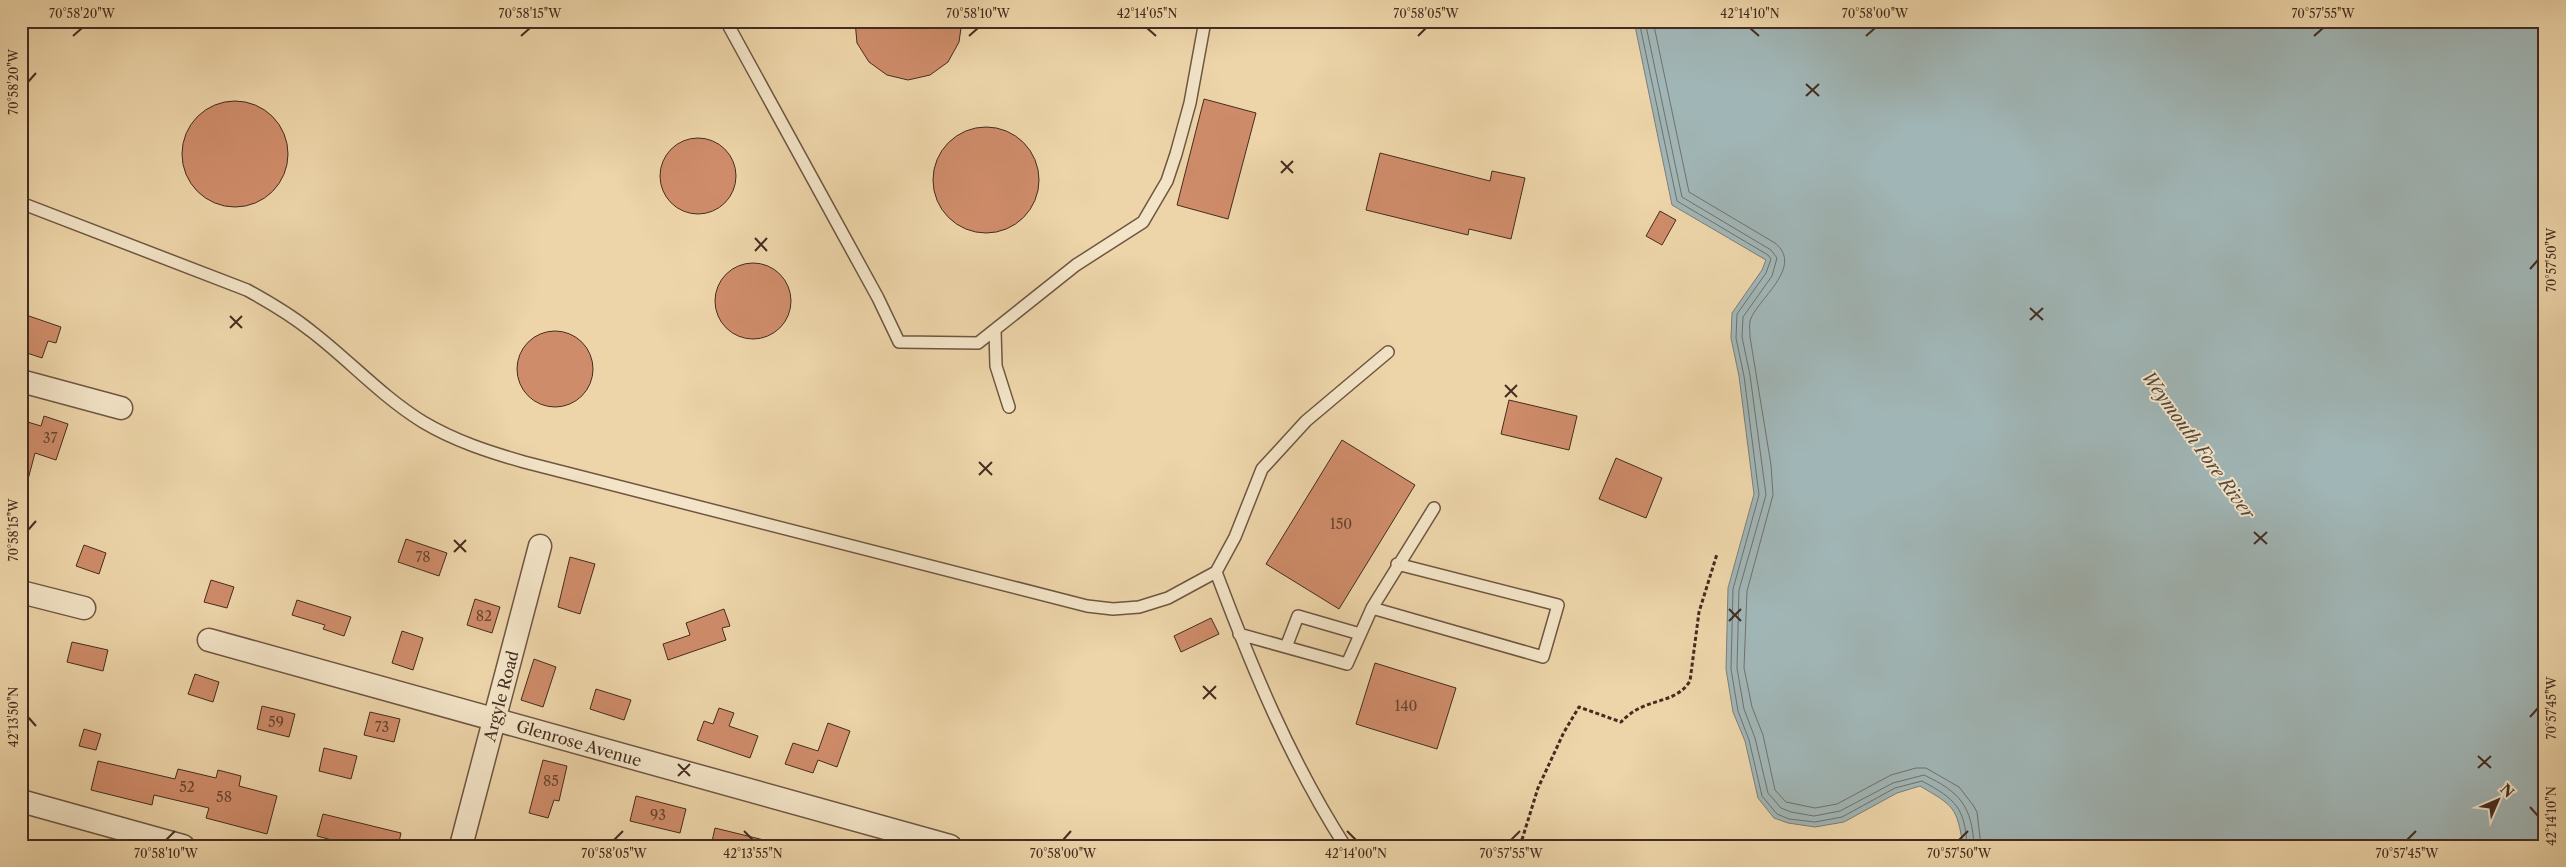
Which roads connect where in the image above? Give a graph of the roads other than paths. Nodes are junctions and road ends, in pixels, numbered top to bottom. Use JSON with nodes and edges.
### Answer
{"nodes":[{"id":1,"x":726,"y":21,"type":"edge"},
{"id":2,"x":1205,"y":21,"type":"edge"},
{"id":3,"x":21,"y":203,"type":"edge"},
{"id":4,"x":994,"y":330,"type":"junction"},
{"id":5,"x":1388,"y":352,"type":"dead end"},
{"id":6,"x":21,"y":381,"type":"edge"},
{"id":7,"x":1009,"y":407,"type":"dead end"},
{"id":8,"x":121,"y":408,"type":"dead end"},
{"id":9,"x":1434,"y":508,"type":"dead end"},
{"id":10,"x":540,"y":546,"type":"dead end"},
{"id":11,"x":1397,"y":564,"type":"junction"},
{"id":12,"x":1216,"y":572,"type":"junction"},
{"id":13,"x":21,"y":592,"type":"edge"},
{"id":14,"x":84,"y":608,"type":"dead end"},
{"id":15,"x":1372,"y":608,"type":"junction"},
{"id":16,"x":1239,"y":634,"type":"junction"},
{"id":17,"x":1360,"y":634,"type":"junction"},
{"id":18,"x":209,"y":640,"type":"dead end"},
{"id":19,"x":1286,"y":647,"type":"junction"},
{"id":20,"x":494,"y":719,"type":"junction"},
{"id":21,"x":21,"y":801,"type":"edge"},
{"id":22,"x":184,"y":846,"type":"edge"},
{"id":23,"x":461,"y":846,"type":"edge"},
{"id":24,"x":950,"y":846,"type":"edge"},
{"id":25,"x":1345,"y":846,"type":"edge"}],
"edges":[{"from":1,"to":4,"type":"lane"},
{"from":2,"to":4,"type":"lane"},
{"from":3,"to":12,"type":"lane"},
{"from":4,"to":7,"type":"lane"},
{"from":5,"to":12,"type":"lane"},
{"from":6,"to":8,"type":"street"},
{"from":9,"to":11,"type":"lane"},
{"from":10,"to":20,"type":"street","name":"Argyle Road"},
{"from":11,"to":15,"type":"lane"},
{"from":11,"to":15,"type":"lane"},
{"from":12,"to":16,"type":"lane"},
{"from":13,"to":14,"type":"street"},
{"from":15,"to":17,"type":"lane"},
{"from":16,"to":19,"type":"lane"},
{"from":16,"to":25,"type":"lane"},
{"from":17,"to":19,"type":"lane"},
{"from":17,"to":19,"type":"lane"},
{"from":18,"to":20,"type":"street","name":"Glenrose Avenue"},
{"from":20,"to":23,"type":"street","name":"Argyle Road"},
{"from":20,"to":24,"type":"street","name":"Glenrose Avenue"},
{"from":21,"to":22,"type":"street"}]}
